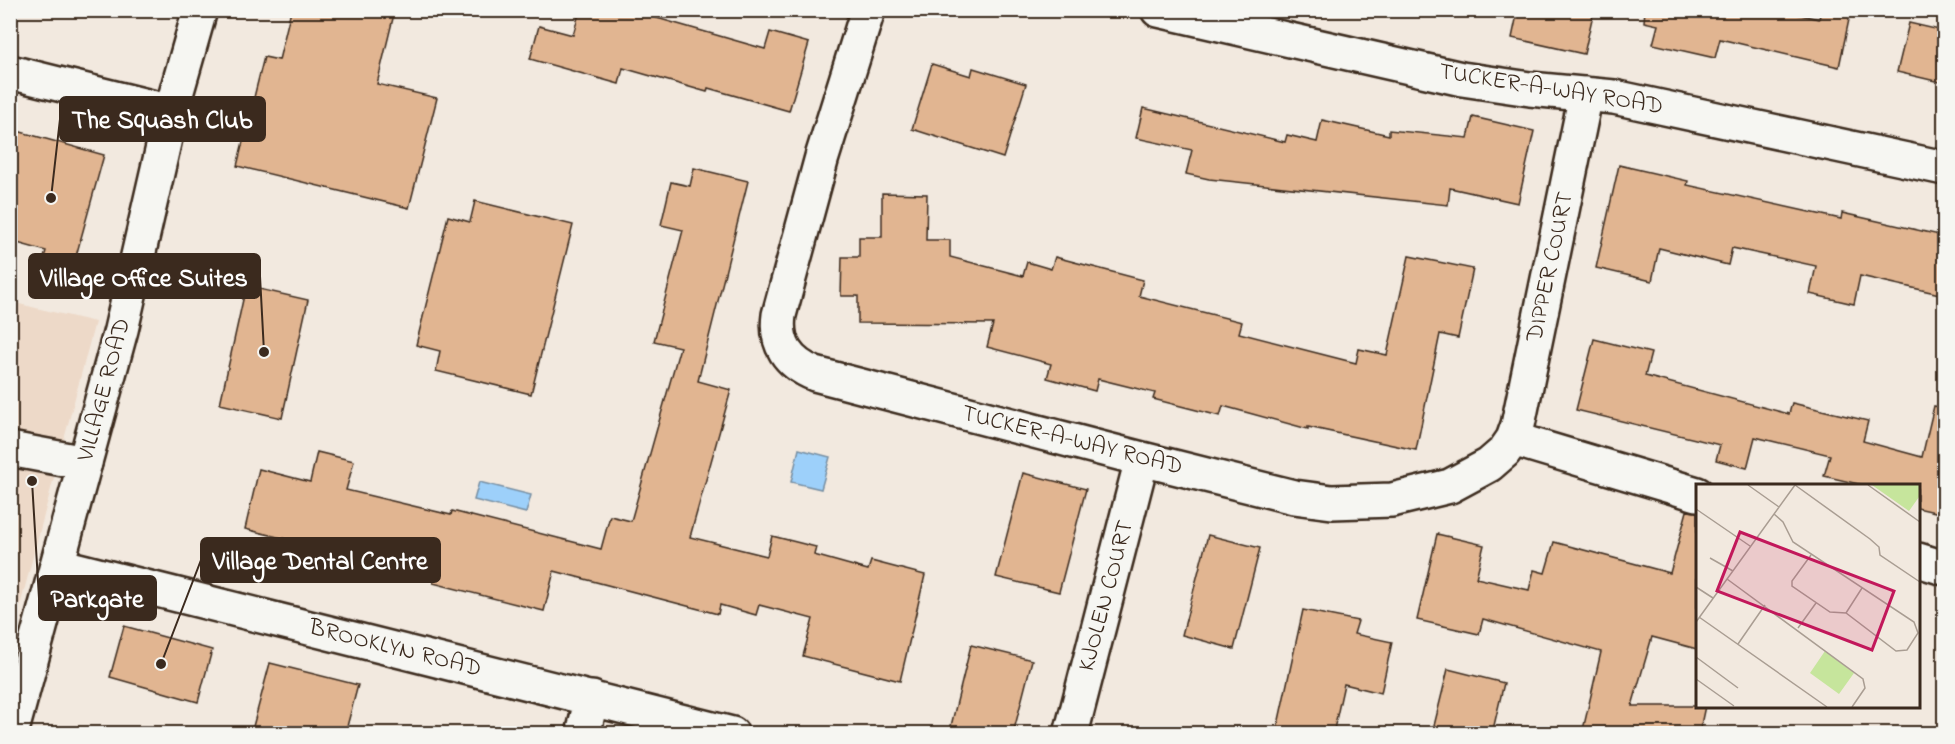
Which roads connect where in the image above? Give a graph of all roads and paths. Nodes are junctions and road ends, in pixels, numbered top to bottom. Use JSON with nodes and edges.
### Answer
{"nodes":[{"id":1,"x":200,"y":10,"type":"edge"},
{"id":2,"x":868,"y":10,"type":"edge"},
{"id":3,"x":1158,"y":10,"type":"edge"},
{"id":4,"x":10,"y":72,"type":"edge"},
{"id":5,"x":1586,"y":94,"type":"junction"},
{"id":6,"x":171,"y":112,"type":"junction"},
{"id":7,"x":1944,"y":168,"type":"edge"},
{"id":8,"x":1513,"y":439,"type":"junction"},
{"id":9,"x":10,"y":449,"type":"edge"},
{"id":10,"x":1142,"y":459,"type":"junction"},
{"id":11,"x":85,"y":463,"type":"junction"},
{"id":12,"x":1696,"y":494,"type":"edge"},
{"id":13,"x":1919,"y":561,"type":"edge"},
{"id":14,"x":58,"y":565,"type":"junction"},
{"id":15,"x":1944,"y":568,"type":"edge"},
{"id":16,"x":592,"y":698,"type":"junction"},
{"id":17,"x":11,"y":734,"type":"edge"},
{"id":18,"x":583,"y":734,"type":"edge"},
{"id":19,"x":732,"y":734,"type":"edge"},
{"id":20,"x":1071,"y":734,"type":"edge"}],
"edges":[{"from":1,"to":6,"type":"street","name":"VILLAGE ROAD"},
{"from":2,"to":10,"type":"street","name":"TUCKER-A-WAY ROAD"},
{"from":3,"to":5,"type":"street","name":"TUCKER-A-WAY ROAD"},
{"from":4,"to":6,"type":"street"},
{"from":5,"to":7,"type":"street","name":"TUCKER-A-WAY ROAD"},
{"from":5,"to":8,"type":"street","name":"DIPPER COURT"},
{"from":6,"to":11,"type":"street","name":"VILLAGE ROAD"},
{"from":8,"to":10,"type":"street","name":"TUCKER-A-WAY ROAD"},
{"from":8,"to":12,"type":"street"},
{"from":9,"to":11,"type":"street"},
{"from":10,"to":20,"type":"street","name":"KJOLEN COURT"},
{"from":11,"to":14,"type":"street","name":"VILLAGE ROAD"},
{"from":13,"to":15,"type":"street"},
{"from":14,"to":16,"type":"street","name":"BROOKLYN ROAD"},
{"from":14,"to":17,"type":"street","name":"VILLAGE ROAD"},
{"from":16,"to":18,"type":"street"},
{"from":16,"to":19,"type":"street","name":"BROOKLYN ROAD"}]}
